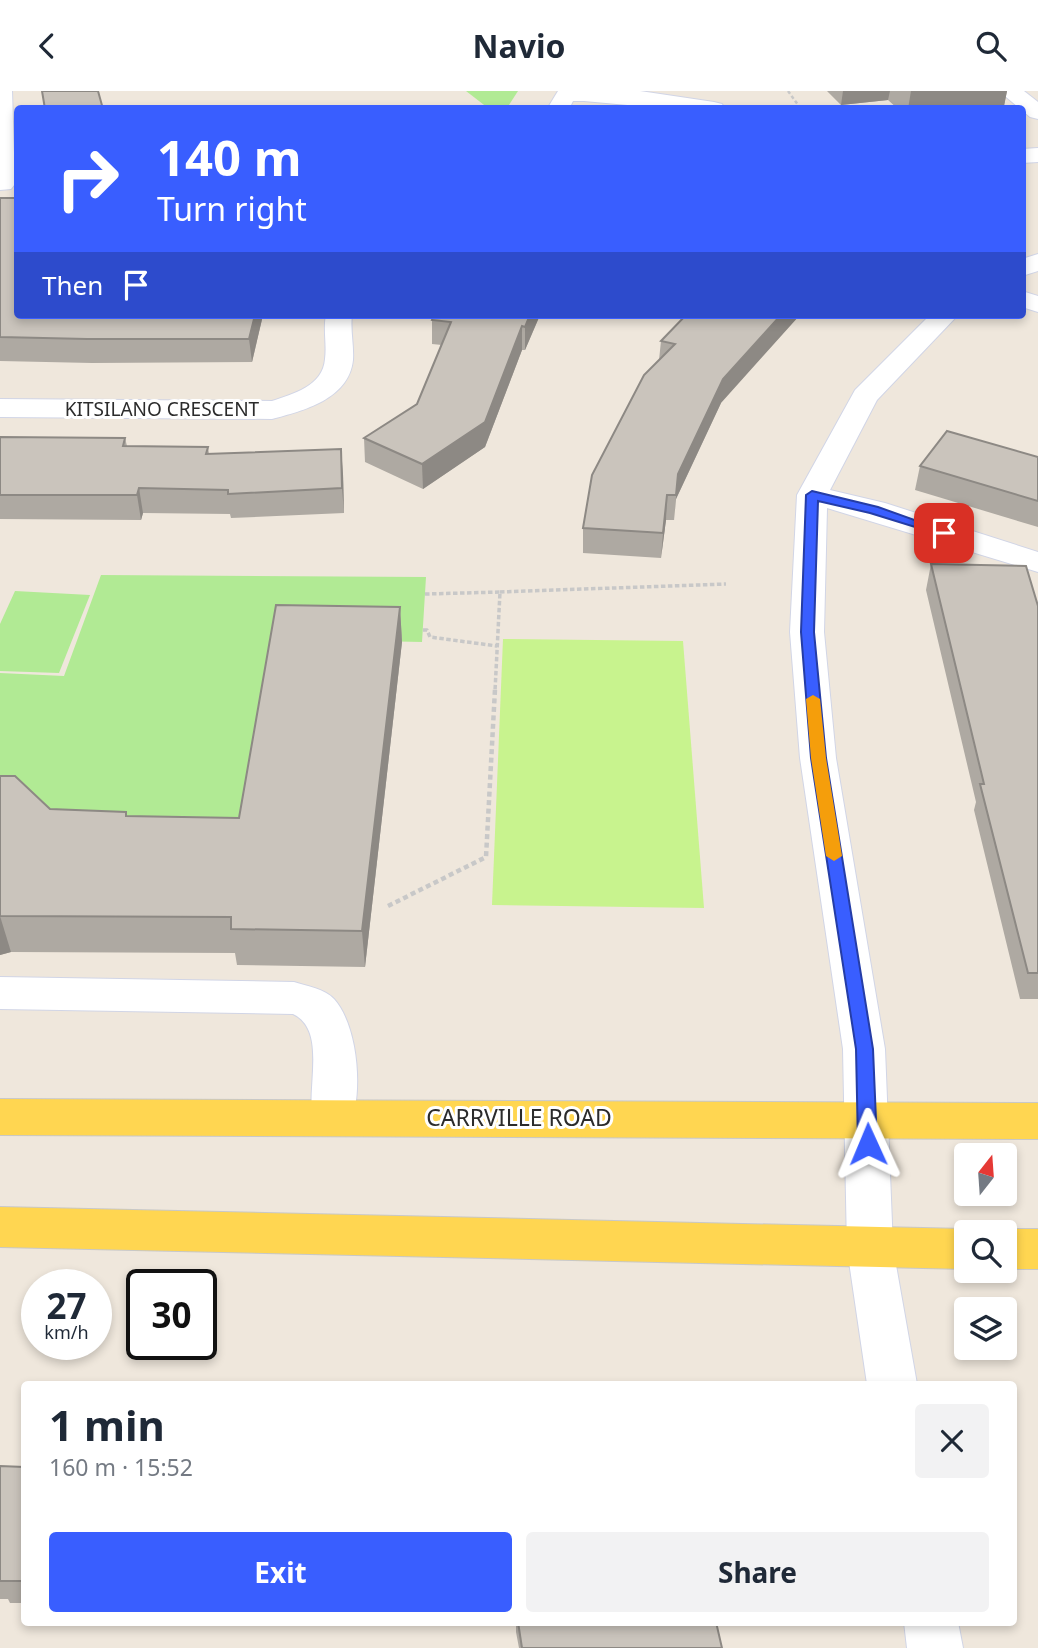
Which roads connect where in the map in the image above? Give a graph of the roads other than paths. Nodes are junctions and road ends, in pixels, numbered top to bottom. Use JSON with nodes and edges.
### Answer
{"nodes":[{"id":1,"x":1,"y":91,"type":"edge"},
{"id":2,"x":1010,"y":91,"type":"edge"},
{"id":3,"x":560,"y":105,"type":"edge"},
{"id":4,"x":690,"y":105,"type":"edge"},
{"id":5,"x":1038,"y":112,"type":"edge"},
{"id":6,"x":7,"y":184,"type":"edge"},
{"id":7,"x":338,"y":319,"type":"edge"},
{"id":8,"x":941,"y":319,"type":"edge"},
{"id":9,"x":0,"y":408,"type":"edge"},
{"id":10,"x":812,"y":495,"type":"junction"},
{"id":11,"x":1038,"y":562,"type":"edge"},
{"id":12,"x":0,"y":993,"type":"edge"},
{"id":13,"x":0,"y":1117,"type":"edge"},
{"id":14,"x":332,"y":1118,"type":"junction"},
{"id":15,"x":867,"y":1118,"type":"junction"},
{"id":16,"x":1038,"y":1121,"type":"edge"},
{"id":17,"x":0,"y":1227,"type":"edge"},
{"id":18,"x":870,"y":1248,"type":"junction"},
{"id":19,"x":954,"y":1249,"type":"edge"},
{"id":20,"x":1017,"y":1249,"type":"edge"},
{"id":21,"x":1038,"y":1249,"type":"edge"},
{"id":22,"x":892,"y":1381,"type":"edge"},
{"id":23,"x":932,"y":1626,"type":"edge"},
{"id":24,"x":935,"y":1648,"type":"edge"}],
"edges":[{"from":1,"to":6,"type":"street"},
{"from":2,"to":5,"type":"street"},
{"from":3,"to":4,"type":"street"},
{"from":7,"to":9,"type":"street","name":"KITSILANO CRESCENT"},
{"from":8,"to":10,"type":"street"},
{"from":10,"to":11,"type":"street"},
{"from":10,"to":15,"type":"street"},
{"from":12,"to":14,"type":"street"},
{"from":13,"to":14,"type":"main road","name":"CARRVILLE ROAD"},
{"from":14,"to":15,"type":"main road","name":"CARRVILLE ROAD"},
{"from":15,"to":16,"type":"main road","name":"CARRVILLE ROAD"},
{"from":15,"to":18,"type":"street"},
{"from":17,"to":18,"type":"main road"},
{"from":18,"to":19,"type":"main road"},
{"from":18,"to":22,"type":"street"},
{"from":20,"to":21,"type":"main road"},
{"from":23,"to":24,"type":"street"}]}
